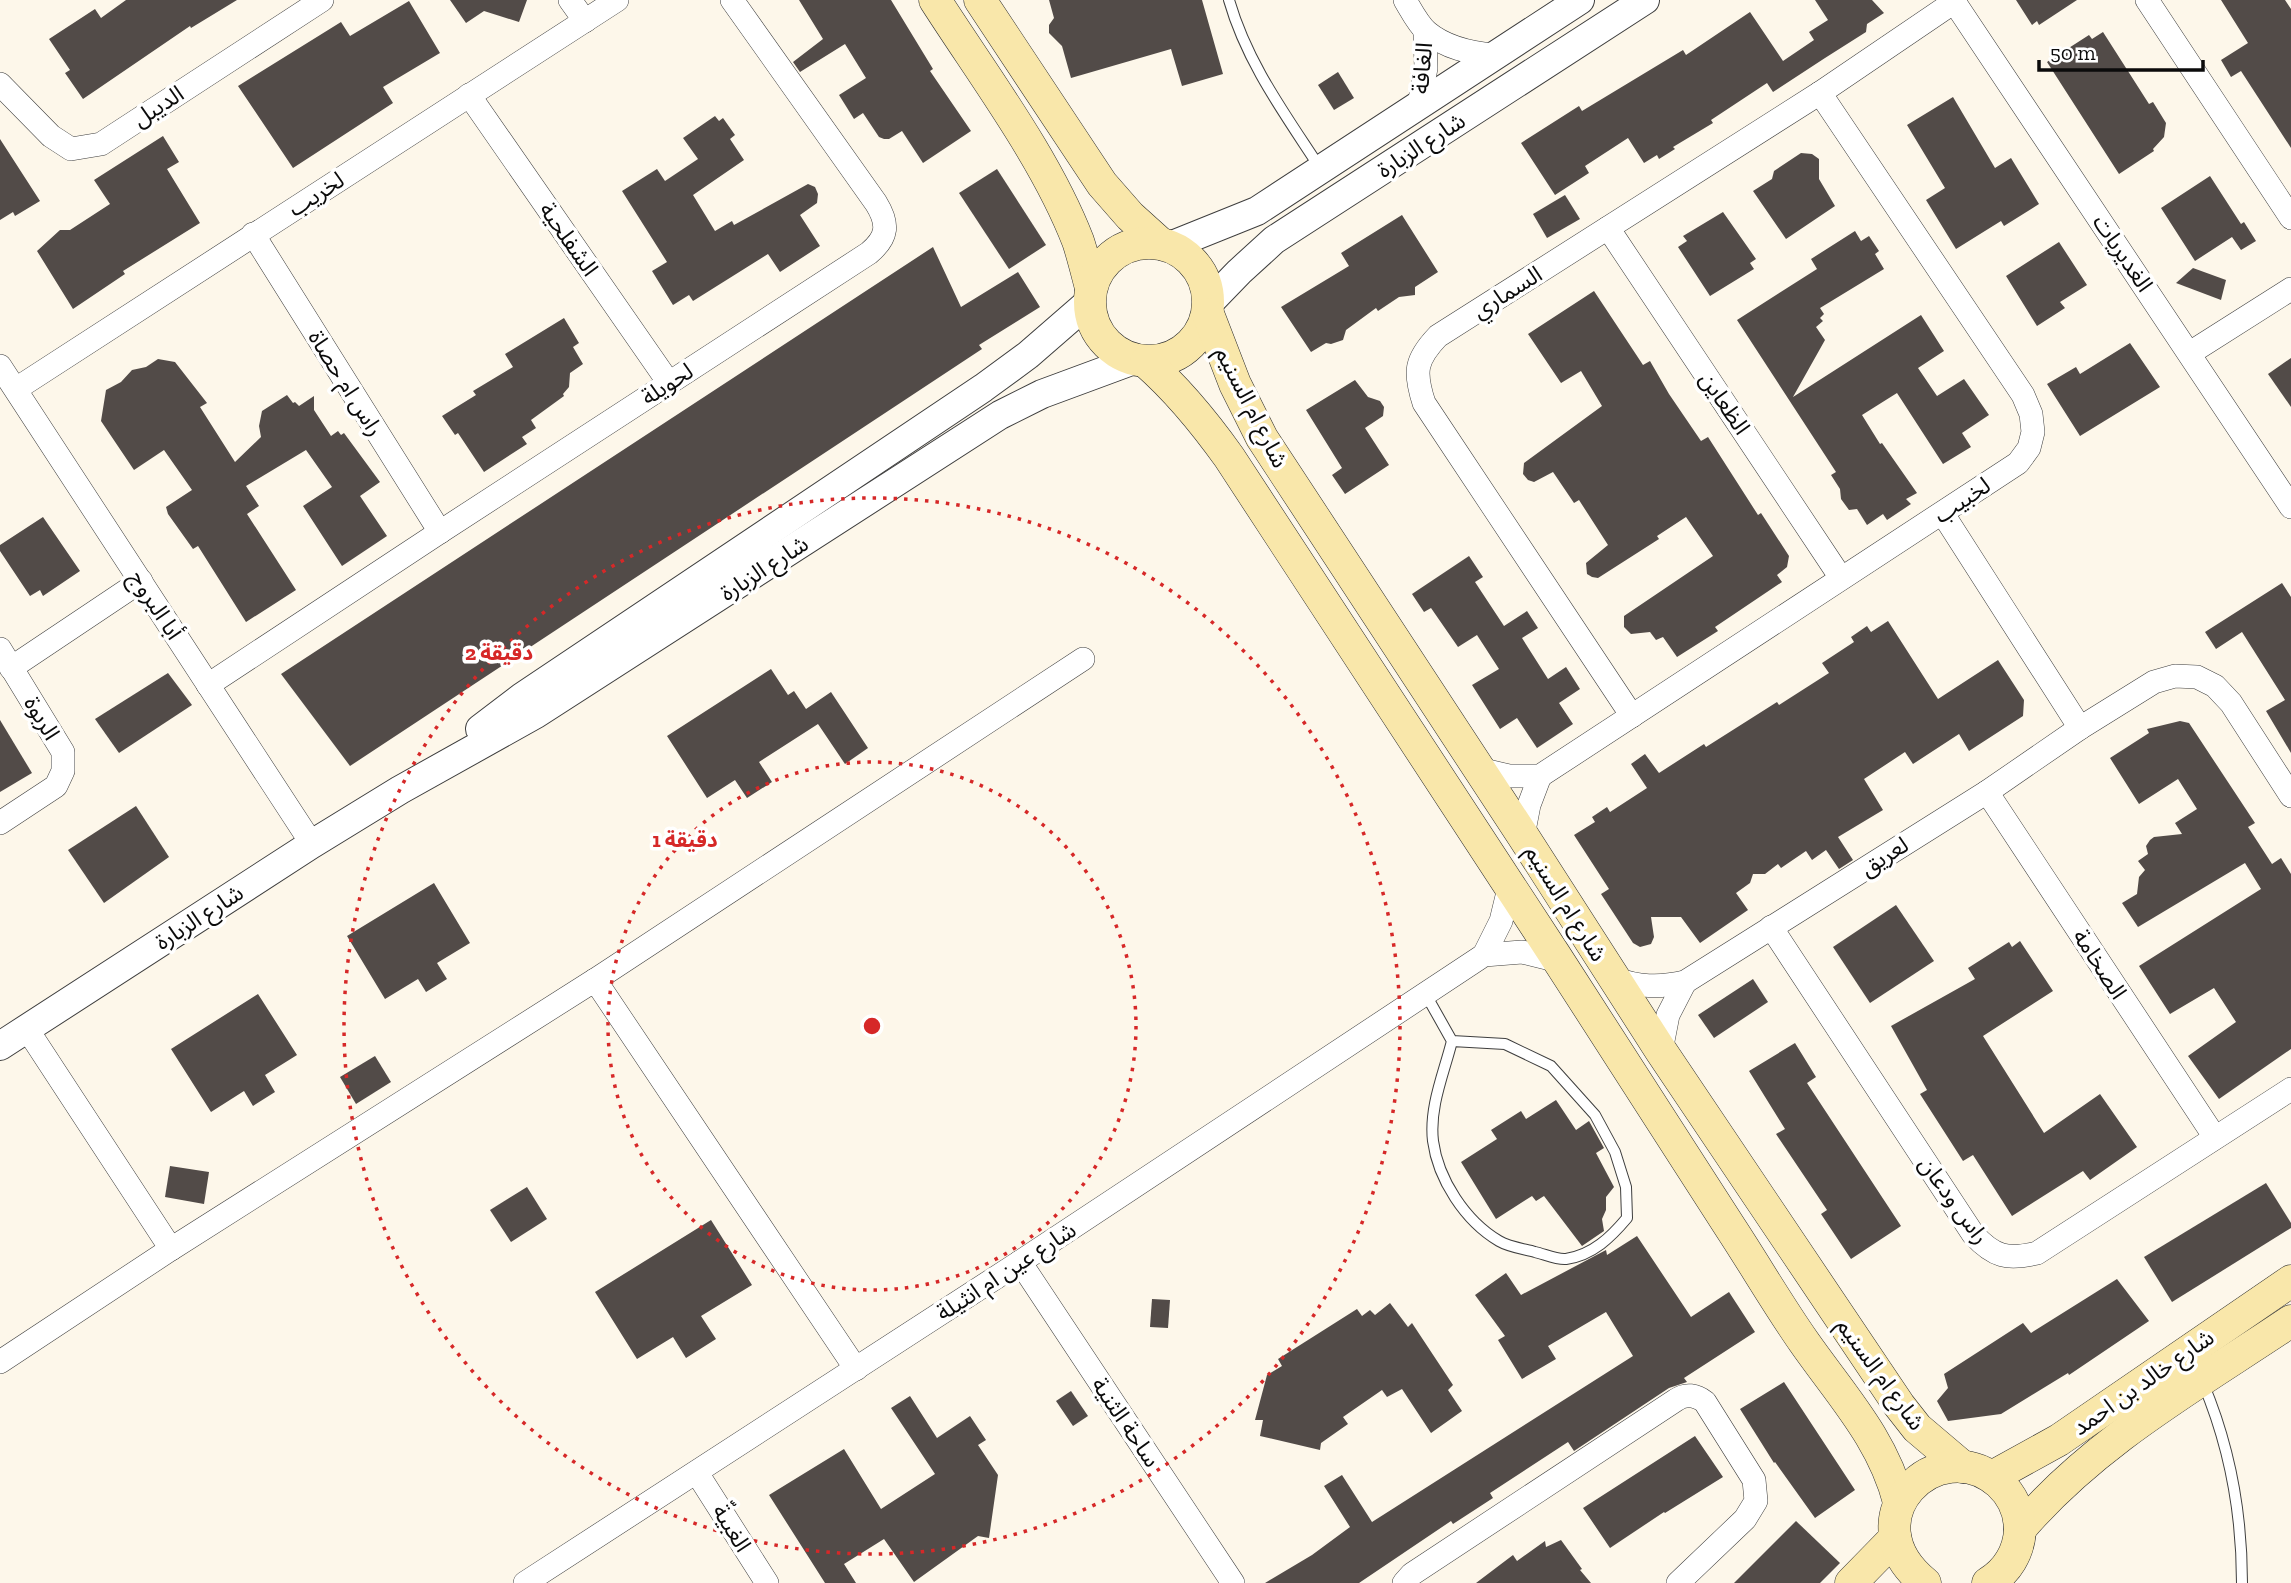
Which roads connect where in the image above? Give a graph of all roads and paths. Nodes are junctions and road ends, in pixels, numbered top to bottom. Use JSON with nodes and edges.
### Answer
{"nodes":[{"id":1,"x":322,"y":0,"type":"edge"},
{"id":2,"x":570,"y":0,"type":"edge"},
{"id":3,"x":617,"y":0,"type":"edge"},
{"id":4,"x":733,"y":0,"type":"edge"},
{"id":5,"x":934,"y":0,"type":"edge"},
{"id":6,"x":980,"y":0,"type":"edge"},
{"id":7,"x":1229,"y":0,"type":"edge"},
{"id":8,"x":1405,"y":0,"type":"edge"},
{"id":9,"x":1580,"y":0,"type":"edge"},
{"id":10,"x":1645,"y":0,"type":"edge"},
{"id":11,"x":2147,"y":0,"type":"edge"},
{"id":12,"x":1954,"y":1,"type":"edge"},
{"id":13,"x":585,"y":21,"type":"junction"},
{"id":14,"x":1425,"y":31,"type":"junction"},
{"id":15,"x":1494,"y":55,"type":"junction"},
{"id":16,"x":0,"y":84,"type":"edge"},
{"id":17,"x":1821,"y":93,"type":"junction"},
{"id":18,"x":469,"y":95,"type":"junction"},
{"id":19,"x":1419,"y":105,"type":"junction"},
{"id":20,"x":1322,"y":170,"type":"junction"},
{"id":21,"x":2291,"y":218,"type":"edge"},
{"id":22,"x":1608,"y":229,"type":"junction"},
{"id":23,"x":253,"y":234,"type":"junction"},
{"id":24,"x":1166,"y":245,"type":"junction"},
{"id":25,"x":2291,"y":289,"type":"edge"},
{"id":26,"x":1090,"y":295,"type":"junction"},
{"id":27,"x":1208,"y":309,"type":"junction"},
{"id":28,"x":2190,"y":353,"type":"junction"},
{"id":29,"x":1140,"y":361,"type":"junction"},
{"id":30,"x":0,"y":366,"type":"edge"},
{"id":31,"x":669,"y":383,"type":"junction"},
{"id":32,"x":16,"y":389,"type":"junction"},
{"id":33,"x":2291,"y":506,"type":"edge"},
{"id":34,"x":1943,"y":514,"type":"junction"},
{"id":35,"x":439,"y":532,"type":"junction"},
{"id":36,"x":1841,"y":578,"type":"junction"},
{"id":37,"x":141,"y":581,"type":"junction"},
{"id":38,"x":6,"y":658,"type":"edge"},
{"id":39,"x":1083,"y":659,"type":"dead end"},
{"id":40,"x":208,"y":685,"type":"junction"},
{"id":41,"x":1632,"y":716,"type":"junction"},
{"id":42,"x":2080,"y":728,"type":"junction"},
{"id":43,"x":1479,"y":769,"type":"junction"},
{"id":44,"x":1540,"y":776,"type":"junction"},
{"id":45,"x":400,"y":790,"type":"junction"},
{"id":46,"x":1987,"y":792,"type":"junction"},
{"id":47,"x":2291,"y":796,"type":"edge"},
{"id":48,"x":0,"y":823,"type":"edge"},
{"id":49,"x":1524,"y":835,"type":"junction"},
{"id":50,"x":312,"y":844,"type":"junction"},
{"id":51,"x":1510,"y":884,"type":"junction"},
{"id":52,"x":1771,"y":927,"type":"junction"},
{"id":53,"x":1484,"y":955,"type":"junction"},
{"id":54,"x":1559,"y":961,"type":"junction"},
{"id":55,"x":1613,"y":978,"type":"junction"},
{"id":56,"x":595,"y":980,"type":"junction"},
{"id":57,"x":1685,"y":982,"type":"junction"},
{"id":58,"x":1426,"y":993,"type":"junction"},
{"id":59,"x":27,"y":1029,"type":"junction"},
{"id":60,"x":1452,"y":1041,"type":"junction"},
{"id":61,"x":0,"y":1046,"type":"edge"},
{"id":62,"x":1661,"y":1051,"type":"junction"},
{"id":63,"x":2291,"y":1088,"type":"edge"},
{"id":64,"x":2214,"y":1136,"type":"junction"},
{"id":65,"x":171,"y":1249,"type":"junction"},
{"id":66,"x":1020,"y":1262,"type":"junction"},
{"id":67,"x":2291,"y":1281,"type":"edge"},
{"id":68,"x":2291,"y":1321,"type":"edge"},
{"id":69,"x":0,"y":1362,"type":"edge"},
{"id":70,"x":856,"y":1369,"type":"junction"},
{"id":71,"x":2202,"y":1381,"type":"junction"},
{"id":72,"x":697,"y":1472,"type":"junction"},
{"id":73,"x":1977,"y":1472,"type":"junction"},
{"id":74,"x":1899,"y":1502,"type":"junction"},
{"id":75,"x":1895,"y":1538,"type":"junction"},
{"id":76,"x":2019,"y":1538,"type":"junction"},
{"id":77,"x":525,"y":1583,"type":"edge"},
{"id":78,"x":767,"y":1583,"type":"edge"},
{"id":79,"x":1233,"y":1583,"type":"edge"},
{"id":80,"x":1404,"y":1583,"type":"edge"},
{"id":81,"x":1678,"y":1583,"type":"edge"},
{"id":82,"x":1851,"y":1583,"type":"edge"},
{"id":83,"x":1925,"y":1583,"type":"edge"},
{"id":84,"x":1988,"y":1583,"type":"edge"},
{"id":85,"x":2028,"y":1583,"type":"edge"},
{"id":86,"x":2242,"y":1583,"type":"edge"}],
"edges":[{"from":1,"to":16,"type":"street","name":"الديبل"},
{"from":2,"to":13,"type":"street"},
{"from":3,"to":13,"type":"street","name":"لخريب"},
{"from":4,"to":31,"type":"street","name":"لحويلة"},
{"from":5,"to":26,"type":"main road"},
{"from":6,"to":24,"type":"main road"},
{"from":7,"to":20,"type":"lane"},
{"from":8,"to":14,"type":"street","name":"الغافة"},
{"from":9,"to":15,"type":"street","name":"شارع الزبارة"},
{"from":10,"to":27,"type":"street","name":"شارع الزبارة"},
{"from":11,"to":21,"type":"street"},
{"from":12,"to":17,"type":"street","name":"السماري"},
{"from":12,"to":28,"type":"street","name":"الغديريات"},
{"from":13,"to":18,"type":"street","name":"لخريب"},
{"from":14,"to":15,"type":"street","name":"الغافة"},
{"from":14,"to":19,"type":"street","name":"الغافة"},
{"from":15,"to":19,"type":"street","name":"شارع الزبارة"},
{"from":17,"to":22,"type":"street","name":"السماري"},
{"from":17,"to":34,"type":"street","name":"لخبيب"},
{"from":18,"to":23,"type":"street","name":"لخريب"},
{"from":18,"to":31,"type":"street","name":"الشفلحية"},
{"from":19,"to":20,"type":"street","name":"شارع الزبارة"},
{"from":20,"to":24,"type":"street","name":"شارع الزبارة"},
{"from":22,"to":36,"type":"street","name":"الظعاين"},
{"from":22,"to":41,"type":"street","name":"السماري"},
{"from":23,"to":32,"type":"street","name":"لخريب"},
{"from":23,"to":35,"type":"street","name":"راس ام حصاة"},
{"from":24,"to":26,"type":"main road"},
{"from":24,"to":27,"type":"main road"},
{"from":25,"to":28,"type":"street"},
{"from":26,"to":29,"type":"main road"},
{"from":26,"to":45,"type":"street","name":"شارع الزبارة"},
{"from":27,"to":29,"type":"main road"},
{"from":27,"to":43,"type":"main road","name":"شارع ام السنيم"},
{"from":28,"to":33,"type":"street","name":"الغديريات"},
{"from":29,"to":45,"type":"street","name":"شارع الزبارة"},
{"from":29,"to":51,"type":"main road","name":"شارع ام السنيم"},
{"from":30,"to":32,"type":"street","name":"أبا البروج"},
{"from":31,"to":35,"type":"street","name":"لحويلة"},
{"from":32,"to":37,"type":"street","name":"أبا البروج"},
{"from":34,"to":36,"type":"street","name":"لخبيب"},
{"from":34,"to":42,"type":"street"},
{"from":35,"to":40,"type":"street","name":"لحويلة"},
{"from":36,"to":41,"type":"street","name":"لخبيب"},
{"from":37,"to":38,"type":"street","name":"الربوة"},
{"from":37,"to":40,"type":"street","name":"أبا البروج"},
{"from":38,"to":48,"type":"street","name":"الربوة"},
{"from":39,"to":56,"type":"street"},
{"from":40,"to":50,"type":"street","name":"أبا البروج"},
{"from":41,"to":44,"type":"street","name":"لخبيب"},
{"from":42,"to":46,"type":"street","name":"لعريق"},
{"from":42,"to":47,"type":"street","name":"لعريق"},
{"from":43,"to":44,"type":"street"},
{"from":43,"to":49,"type":"main road","name":"شارع ام السنيم"},
{"from":44,"to":49,"type":"street"},
{"from":45,"to":50,"type":"street","name":"شارع الزبارة"},
{"from":46,"to":52,"type":"street","name":"لعريق"},
{"from":46,"to":64,"type":"street","name":"الصخامة"},
{"from":49,"to":55,"type":"main road","name":"شارع ام السنيم"},
{"from":50,"to":59,"type":"street","name":"شارع الزبارة"},
{"from":51,"to":53,"type":"street"},
{"from":51,"to":54,"type":"main road","name":"شارع ام السنيم"},
{"from":52,"to":57,"type":"street","name":"لعريق"},
{"from":52,"to":64,"type":"street","name":"راس ودعان"},
{"from":53,"to":54,"type":"street","name":"شارع عين ام انثيلة"},
{"from":53,"to":58,"type":"street","name":"شارع عين ام انثيلة"},
{"from":54,"to":74,"type":"main road","name":"شارع ام السنيم"},
{"from":55,"to":57,"type":"street","name":"لعريق"},
{"from":55,"to":62,"type":"main road","name":"شارع ام السنيم"},
{"from":56,"to":65,"type":"street"},
{"from":56,"to":70,"type":"street"},
{"from":57,"to":62,"type":"street"},
{"from":58,"to":60,"type":"lane"},
{"from":58,"to":66,"type":"street","name":"شارع عين ام انثيلة"},
{"from":59,"to":61,"type":"street","name":"شارع الزبارة"},
{"from":59,"to":65,"type":"street"},
{"from":60,"to":60,"type":"lane"},
{"from":62,"to":73,"type":"main road","name":"شارع ام السنيم"},
{"from":63,"to":64,"type":"street","name":"راس ودعان"},
{"from":65,"to":69,"type":"street"},
{"from":66,"to":70,"type":"street","name":"شارع عين ام انثيلة"},
{"from":66,"to":79,"type":"street","name":"ساحة الثنية"},
{"from":67,"to":73,"type":"main road","name":"شارع خالد بن احمد"},
{"from":68,"to":71,"type":"main road","name":"شارع خالد بن احمد"},
{"from":70,"to":72,"type":"street","name":"شارع عين ام انثيلة"},
{"from":71,"to":76,"type":"main road","name":"شارع خالد بن احمد"},
{"from":71,"to":86,"type":"lane"},
{"from":72,"to":77,"type":"street","name":"شارع عين ام انثيلة"},
{"from":72,"to":78,"type":"street","name":"الغبيةّ"},
{"from":73,"to":74,"type":"main road","name":"شارع خالد بن احمد"},
{"from":73,"to":76,"type":"main road","name":"شارع ام السنيم"},
{"from":74,"to":75,"type":"main road"},
{"from":75,"to":82,"type":"main road"},
{"from":75,"to":83,"type":"main road"},
{"from":76,"to":84,"type":"main road","name":"شارع خالد بن احمد"},
{"from":76,"to":85,"type":"main road"},
{"from":80,"to":81,"type":"street"}]}
